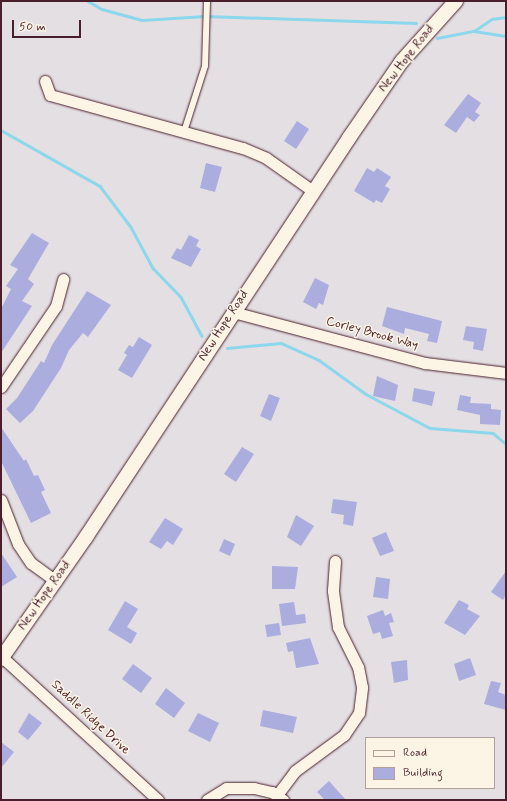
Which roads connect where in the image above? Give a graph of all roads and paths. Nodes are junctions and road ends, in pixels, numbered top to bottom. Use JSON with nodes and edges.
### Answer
{"nodes":[{"id":1,"x":207,"y":1,"type":"edge"},
{"id":2,"x":456,"y":1,"type":"edge"},
{"id":3,"x":45,"y":81,"type":"dead end"},
{"id":4,"x":184,"y":132,"type":"junction"},
{"id":5,"x":313,"y":191,"type":"junction"},
{"id":6,"x":63,"y":279,"type":"dead end"},
{"id":7,"x":232,"y":312,"type":"junction"},
{"id":8,"x":506,"y":373,"type":"edge"},
{"id":9,"x":1,"y":387,"type":"edge"},
{"id":10,"x":1,"y":500,"type":"edge"},
{"id":11,"x":335,"y":561,"type":"dead end"},
{"id":12,"x":56,"y":581,"type":"junction"},
{"id":13,"x":2,"y":658,"type":"edge"},
{"id":14,"x":280,"y":798,"type":"edge"},
{"id":15,"x":158,"y":800,"type":"edge"},
{"id":16,"x":207,"y":800,"type":"edge"}],
"edges":[{"from":1,"to":4,"type":"lane"},
{"from":2,"to":5,"type":"street","name":"New Hope Road"},
{"from":3,"to":4,"type":"street"},
{"from":4,"to":5,"type":"street"},
{"from":5,"to":7,"type":"street","name":"New Hope Road"},
{"from":6,"to":9,"type":"street"},
{"from":7,"to":8,"type":"street","name":"Corley Brook Way"},
{"from":7,"to":12,"type":"street","name":"New Hope Road"},
{"from":10,"to":12,"type":"street"},
{"from":11,"to":14,"type":"street"},
{"from":12,"to":13,"type":"street","name":"New Hope Road"},
{"from":13,"to":15,"type":"street","name":"Saddle Ridge Drive"},
{"from":14,"to":16,"type":"street"}]}
